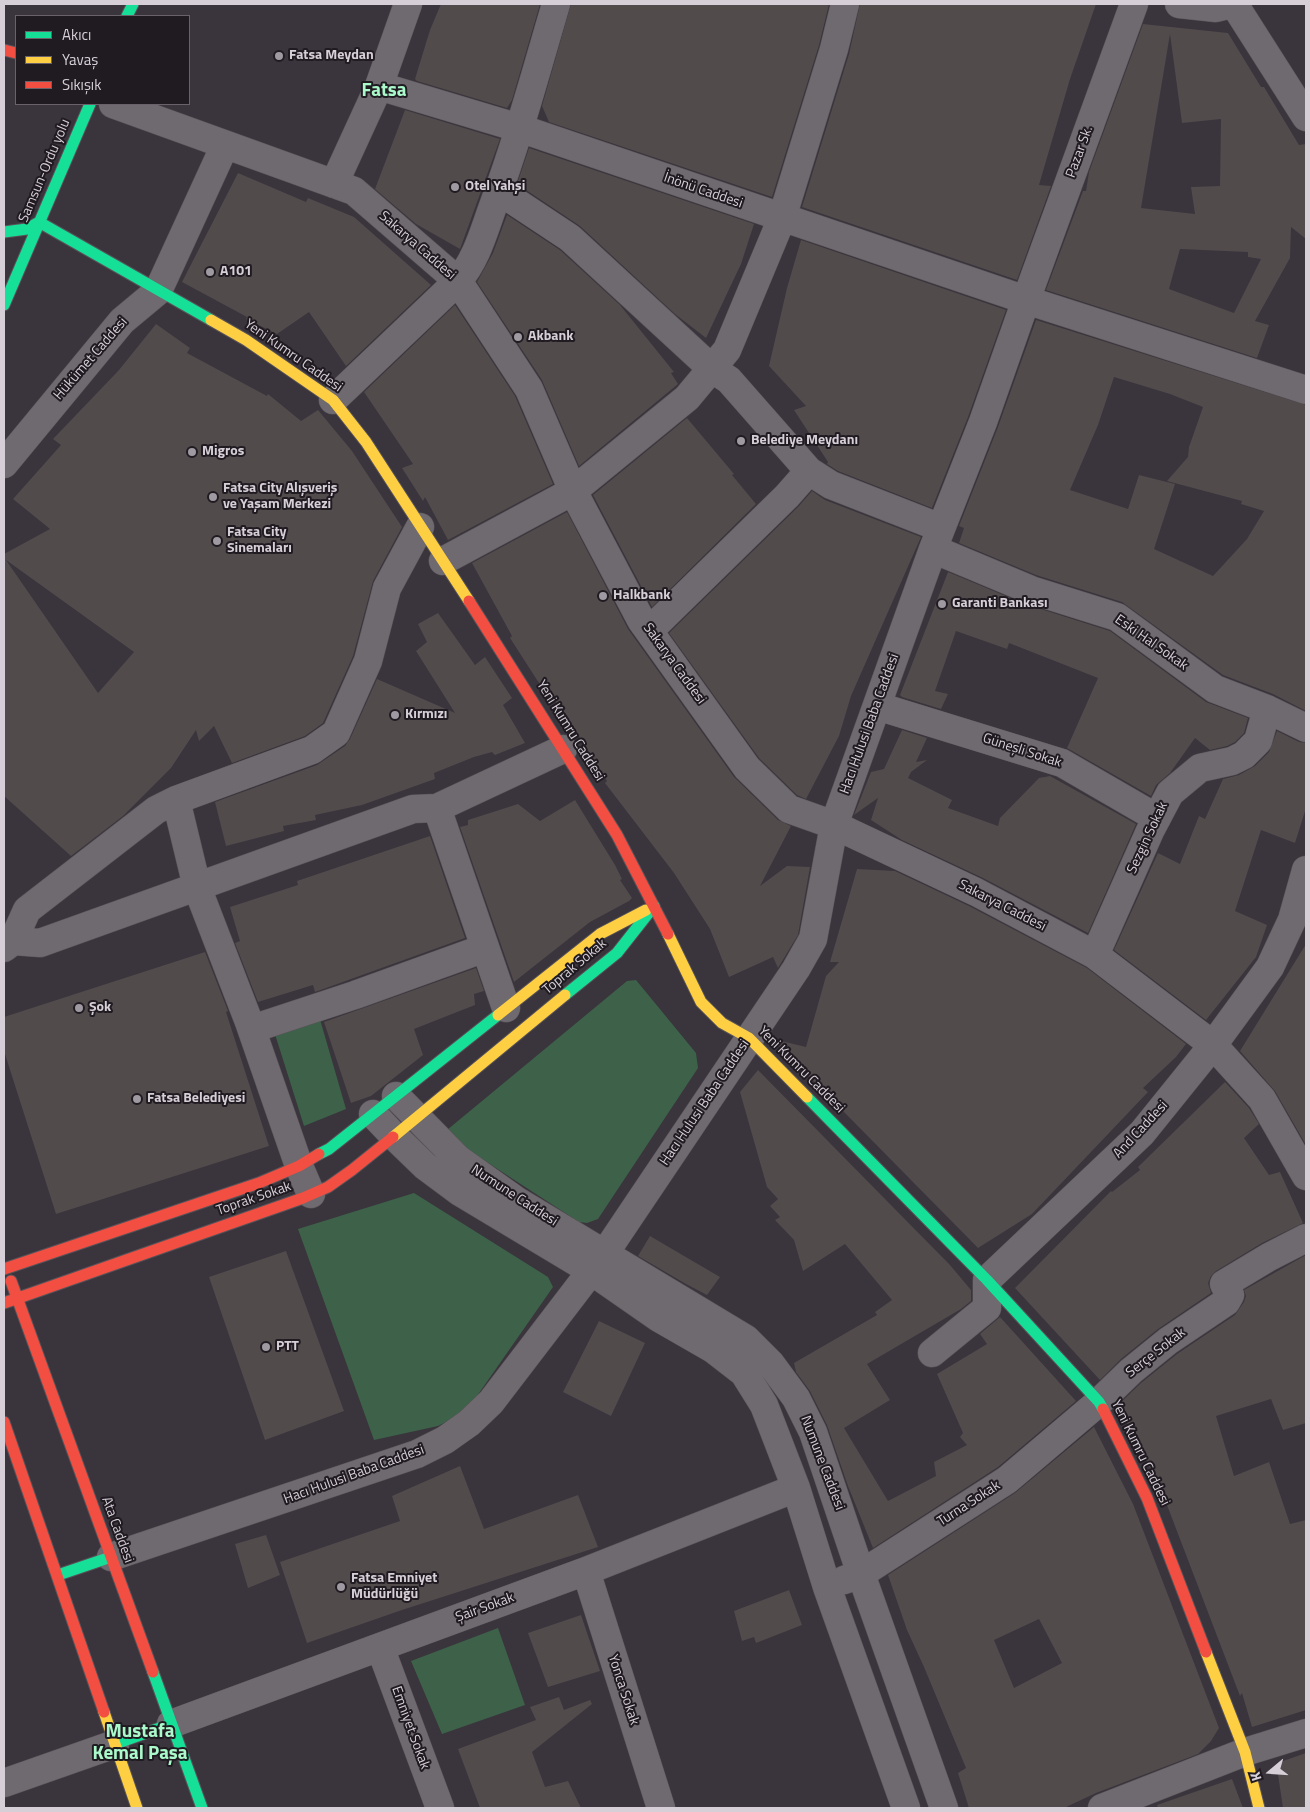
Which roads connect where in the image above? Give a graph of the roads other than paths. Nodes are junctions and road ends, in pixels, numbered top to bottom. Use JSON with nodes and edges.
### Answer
{"nodes":[{"id":1,"x":408,"y":4,"type":"edge"},
{"id":2,"x":556,"y":4,"type":"edge"},
{"id":3,"x":845,"y":4,"type":"edge"},
{"id":4,"x":1134,"y":4,"type":"edge"},
{"id":5,"x":1179,"y":4,"type":"edge"},
{"id":6,"x":1233,"y":4,"type":"edge"},
{"id":7,"x":380,"y":86,"type":"junction"},
{"id":8,"x":90,"y":105,"type":"edge"},
{"id":9,"x":116,"y":105,"type":"edge"},
{"id":10,"x":1306,"y":117,"type":"edge"},
{"id":11,"x":519,"y":128,"type":"junction"},
{"id":12,"x":225,"y":145,"type":"junction"},
{"id":13,"x":334,"y":184,"type":"junction"},
{"id":14,"x":499,"y":191,"type":"junction"},
{"id":15,"x":782,"y":218,"type":"junction"},
{"id":16,"x":39,"y":222,"type":"junction"},
{"id":17,"x":4,"y":232,"type":"edge"},
{"id":18,"x":458,"y":281,"type":"junction"},
{"id":19,"x":158,"y":291,"type":"junction"},
{"id":20,"x":1026,"y":300,"type":"junction"},
{"id":21,"x":4,"y":305,"type":"edge"},
{"id":22,"x":711,"y":368,"type":"junction"},
{"id":23,"x":1306,"y":390,"type":"edge"},
{"id":24,"x":333,"y":400,"type":"junction"},
{"id":25,"x":4,"y":464,"type":"edge"},
{"id":26,"x":809,"y":471,"type":"junction"},
{"id":27,"x":573,"y":490,"type":"junction"},
{"id":28,"x":420,"y":527,"type":"junction"},
{"id":29,"x":937,"y":539,"type":"junction"},
{"id":30,"x":443,"y":561,"type":"junction"},
{"id":31,"x":649,"y":631,"type":"junction"},
{"id":32,"x":876,"y":706,"type":"junction"},
{"id":33,"x":1268,"y":709,"type":"junction"},
{"id":34,"x":1306,"y":728,"type":"edge"},
{"id":35,"x":563,"y":749,"type":"junction"},
{"id":36,"x":176,"y":800,"type":"junction"},
{"id":37,"x":437,"y":808,"type":"junction"},
{"id":38,"x":1157,"y":818,"type":"junction"},
{"id":39,"x":834,"y":825,"type":"junction"},
{"id":40,"x":1306,"y":870,"type":"edge"},
{"id":41,"x":197,"y":887,"type":"junction"},
{"id":42,"x":654,"y":906,"type":"junction"},
{"id":43,"x":8,"y":944,"type":"edge"},
{"id":44,"x":485,"y":948,"type":"junction"},
{"id":45,"x":1096,"y":955,"type":"junction"},
{"id":46,"x":506,"y":1008,"type":"junction"},
{"id":47,"x":252,"y":1029,"type":"junction"},
{"id":48,"x":749,"y":1038,"type":"junction"},
{"id":49,"x":1213,"y":1045,"type":"junction"},
{"id":50,"x":396,"y":1096,"type":"junction"},
{"id":51,"x":374,"y":1114,"type":"junction"},
{"id":52,"x":418,"y":1116,"type":"junction"},
{"id":53,"x":394,"y":1136,"type":"junction"},
{"id":54,"x":299,"y":1166,"type":"junction"},
{"id":55,"x":1306,"y":1176,"type":"edge"},
{"id":56,"x":311,"y":1194,"type":"junction"},
{"id":57,"x":1306,"y":1238,"type":"edge"},
{"id":58,"x":597,"y":1262,"type":"junction"},
{"id":59,"x":4,"y":1267,"type":"edge"},
{"id":60,"x":988,"y":1280,"type":"junction"},
{"id":61,"x":17,"y":1298,"type":"junction"},
{"id":62,"x":4,"y":1303,"type":"edge"},
{"id":63,"x":932,"y":1353,"type":"dead end"},
{"id":64,"x":1099,"y":1402,"type":"junction"},
{"id":65,"x":4,"y":1422,"type":"edge"},
{"id":66,"x":796,"y":1488,"type":"junction"},
{"id":67,"x":111,"y":1557,"type":"junction"},
{"id":68,"x":586,"y":1571,"type":"junction"},
{"id":69,"x":861,"y":1574,"type":"junction"},
{"id":70,"x":58,"y":1575,"type":"junction"},
{"id":71,"x":827,"y":1587,"type":"junction"},
{"id":72,"x":380,"y":1647,"type":"junction"},
{"id":73,"x":171,"y":1724,"type":"junction"},
{"id":74,"x":1306,"y":1733,"type":"edge"},
{"id":75,"x":115,"y":1744,"type":"junction"},
{"id":76,"x":1245,"y":1752,"type":"junction"},
{"id":77,"x":4,"y":1783,"type":"edge"},
{"id":78,"x":136,"y":1808,"type":"edge"},
{"id":79,"x":202,"y":1808,"type":"edge"},
{"id":80,"x":440,"y":1808,"type":"edge"},
{"id":81,"x":661,"y":1808,"type":"edge"},
{"id":82,"x":906,"y":1808,"type":"edge"},
{"id":83,"x":944,"y":1808,"type":"edge"},
{"id":84,"x":1102,"y":1808,"type":"edge"},
{"id":85,"x":1259,"y":1808,"type":"edge"}],
"edges":[{"from":1,"to":7,"type":"street"},
{"from":2,"to":11,"type":"street"},
{"from":3,"to":15,"type":"street"},
{"from":4,"to":20,"type":"street","name":"Pazar Sk."},
{"from":5,"to":6,"type":"street"},
{"from":6,"to":10,"type":"street"},
{"from":7,"to":11,"type":"street","name":"İnönü Caddesi"},
{"from":7,"to":13,"type":"street"},
{"from":8,"to":16,"type":"main road","name":"Samsun-Ordu yolu"},
{"from":9,"to":12,"type":"street","name":"Sakarya Caddesi"},
{"from":11,"to":14,"type":"street"},
{"from":11,"to":15,"type":"street","name":"İnönü Caddesi"},
{"from":12,"to":13,"type":"street","name":"Sakarya Caddesi"},
{"from":12,"to":19,"type":"street","name":"Hükümet Caddesi"},
{"from":13,"to":18,"type":"street","name":"Sakarya Caddesi"},
{"from":14,"to":18,"type":"street"},
{"from":14,"to":22,"type":"street","name":"Eski Hal Sokak"},
{"from":15,"to":20,"type":"street","name":"İnönü Caddesi"},
{"from":15,"to":22,"type":"street"},
{"from":16,"to":17,"type":"main road"},
{"from":16,"to":19,"type":"main road","name":"Yeni Kumru Caddesi"},
{"from":16,"to":21,"type":"main road","name":"Samsun-Ordu yolu"},
{"from":18,"to":24,"type":"street"},
{"from":18,"to":27,"type":"street","name":"Sakarya Caddesi"},
{"from":19,"to":24,"type":"main road","name":"Yeni Kumru Caddesi"},
{"from":19,"to":25,"type":"street","name":"Hükümet Caddesi"},
{"from":20,"to":23,"type":"street","name":"İnönü Caddesi"},
{"from":20,"to":29,"type":"street","name":"Hacı Hulusi Baba Caddesi"},
{"from":22,"to":26,"type":"street","name":"Eski Hal Sokak"},
{"from":22,"to":27,"type":"street"},
{"from":24,"to":28,"type":"main road","name":"Yeni Kumru Caddesi"},
{"from":26,"to":29,"type":"street","name":"Eski Hal Sokak"},
{"from":26,"to":31,"type":"street"},
{"from":27,"to":30,"type":"street"},
{"from":27,"to":31,"type":"street","name":"Sakarya Caddesi"},
{"from":28,"to":30,"type":"main road","name":"Yeni Kumru Caddesi"},
{"from":28,"to":36,"type":"street"},
{"from":29,"to":32,"type":"street","name":"Hacı Hulusi Baba Caddesi"},
{"from":29,"to":33,"type":"street","name":"Eski Hal Sokak"},
{"from":30,"to":35,"type":"main road","name":"Yeni Kumru Caddesi"},
{"from":31,"to":39,"type":"street","name":"Sakarya Caddesi"},
{"from":32,"to":38,"type":"street","name":"Güneşli Sokak"},
{"from":32,"to":39,"type":"street","name":"Hacı Hulusi Baba Caddesi"},
{"from":33,"to":34,"type":"street","name":"Eski Hal Sokak"},
{"from":33,"to":38,"type":"street","name":"Sezgin Sokak"},
{"from":35,"to":37,"type":"street"},
{"from":35,"to":42,"type":"main road","name":"Yeni Kumru Caddesi"},
{"from":36,"to":41,"type":"street"},
{"from":36,"to":43,"type":"street"},
{"from":37,"to":41,"type":"street"},
{"from":37,"to":44,"type":"street"},
{"from":38,"to":45,"type":"street","name":"Sezgin Sokak"},
{"from":39,"to":45,"type":"street","name":"Sakarya Caddesi"},
{"from":39,"to":48,"type":"street","name":"Hacı Hulusi Baba Caddesi"},
{"from":40,"to":49,"type":"street","name":"And Caddesi"},
{"from":41,"to":43,"type":"street"},
{"from":41,"to":47,"type":"street"},
{"from":42,"to":46,"type":"main road","name":"Toprak Sokak"},
{"from":42,"to":48,"type":"main road","name":"Yeni Kumru Caddesi"},
{"from":42,"to":52,"type":"main road","name":"Toprak Sokak"},
{"from":44,"to":46,"type":"street"},
{"from":44,"to":47,"type":"street"},
{"from":45,"to":49,"type":"street","name":"Sakarya Caddesi"},
{"from":46,"to":50,"type":"main road","name":"Toprak Sokak"},
{"from":47,"to":54,"type":"street"},
{"from":48,"to":58,"type":"street","name":"Hacı Hulusi Baba Caddesi"},
{"from":48,"to":60,"type":"main road","name":"Yeni Kumru Caddesi"},
{"from":49,"to":55,"type":"street","name":"Sakarya Caddesi"},
{"from":49,"to":60,"type":"street","name":"And Caddesi"},
{"from":50,"to":51,"type":"main road","name":"Toprak Sokak"},
{"from":50,"to":52,"type":"street","name":"Numune Caddesi"},
{"from":51,"to":53,"type":"street","name":"Numune Caddesi"},
{"from":51,"to":54,"type":"main road","name":"Toprak Sokak"},
{"from":52,"to":53,"type":"main road","name":"Toprak Sokak"},
{"from":52,"to":58,"type":"street","name":"Numune Caddesi"},
{"from":53,"to":56,"type":"main road","name":"Toprak Sokak"},
{"from":53,"to":58,"type":"street","name":"Numune Caddesi"},
{"from":54,"to":56,"type":"street"},
{"from":54,"to":59,"type":"main road","name":"Toprak Sokak"},
{"from":56,"to":61,"type":"main road","name":"Toprak Sokak"},
{"from":57,"to":64,"type":"street","name":"Serçe Sokak"},
{"from":58,"to":66,"type":"street","name":"Numune Caddesi"},
{"from":58,"to":67,"type":"street","name":"Hacı Hulusi Baba Caddesi"},
{"from":58,"to":69,"type":"street","name":"Numune Caddesi"},
{"from":59,"to":61,"type":"main road","name":"Ata Caddesi"},
{"from":60,"to":63,"type":"street"},
{"from":60,"to":64,"type":"main road","name":"Yeni Kumru Caddesi"},
{"from":61,"to":62,"type":"main road","name":"Toprak Sokak"},
{"from":61,"to":67,"type":"main road","name":"Ata Caddesi"},
{"from":64,"to":69,"type":"street","name":"Turna Sokak"},
{"from":64,"to":76,"type":"main road","name":"Yeni Kumru Caddesi"},
{"from":65,"to":70,"type":"main road"},
{"from":66,"to":68,"type":"street","name":"Şair Sokak"},
{"from":66,"to":71,"type":"street","name":"Numune Caddesi"},
{"from":67,"to":70,"type":"main road"},
{"from":67,"to":73,"type":"main road","name":"Ata Caddesi"},
{"from":68,"to":72,"type":"street","name":"Şair Sokak"},
{"from":68,"to":81,"type":"street","name":"Yonca Sokak"},
{"from":69,"to":71,"type":"street","name":"Turna Sokak"},
{"from":69,"to":83,"type":"street","name":"Numune Caddesi"},
{"from":70,"to":75,"type":"main road"},
{"from":71,"to":82,"type":"street","name":"Numune Caddesi"},
{"from":72,"to":73,"type":"street","name":"Şair Sokak"},
{"from":72,"to":80,"type":"street","name":"Emniyet Sokak"},
{"from":73,"to":75,"type":"main road"},
{"from":73,"to":79,"type":"main road","name":"Ata Caddesi"},
{"from":74,"to":76,"type":"street"},
{"from":75,"to":77,"type":"street"},
{"from":75,"to":78,"type":"main road"},
{"from":76,"to":84,"type":"street"},
{"from":76,"to":85,"type":"main road","name":"Yeni Kumru Caddesi"}]}
